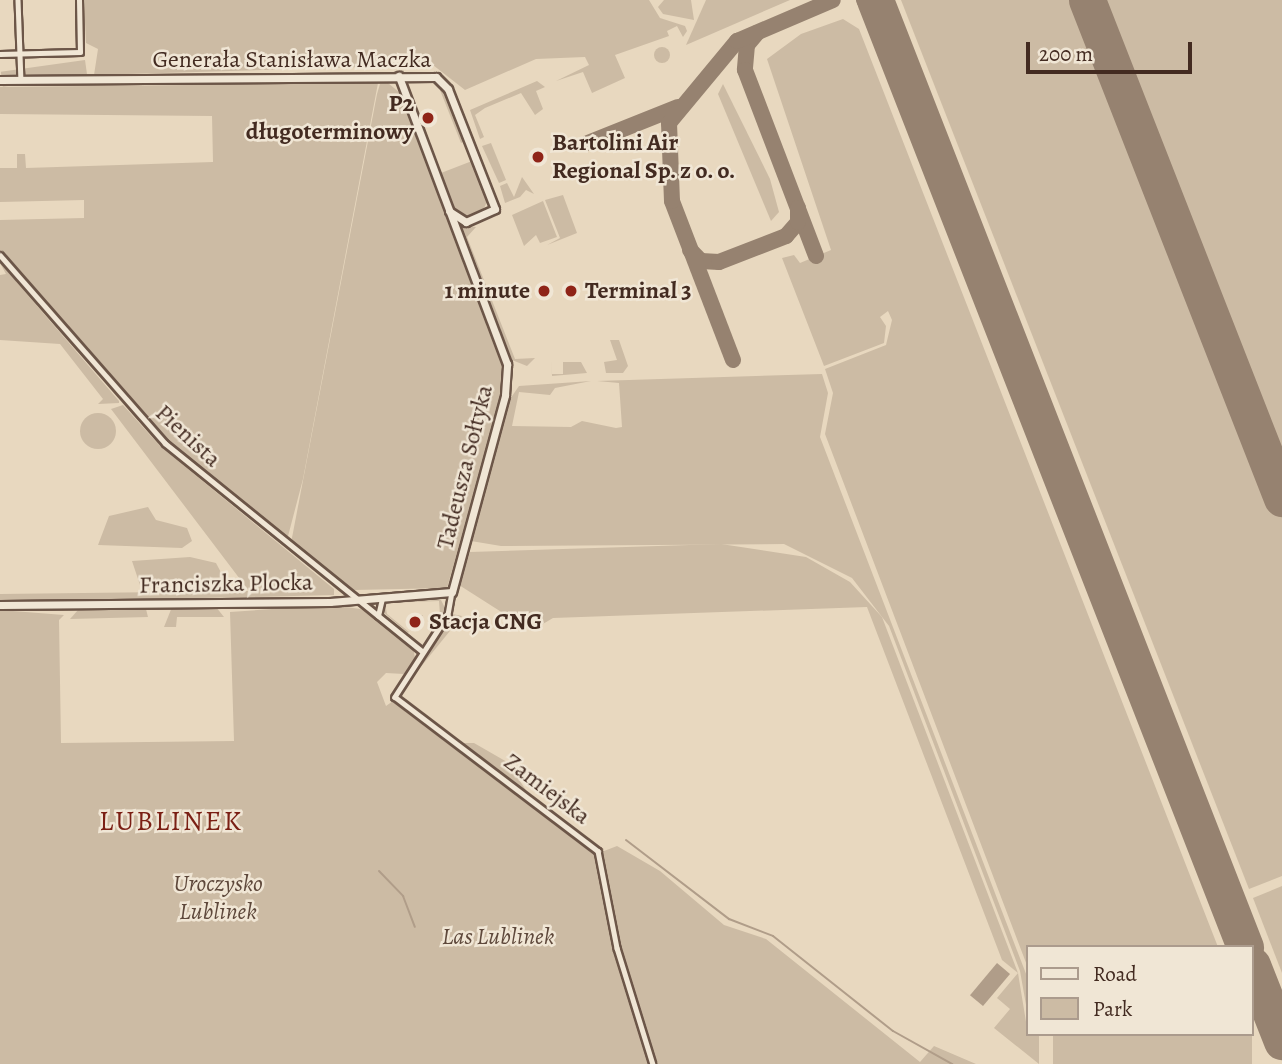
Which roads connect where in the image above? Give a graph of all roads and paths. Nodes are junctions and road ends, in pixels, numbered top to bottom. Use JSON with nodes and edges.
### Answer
{"nodes":[{"id":1,"x":18,"y":0,"type":"edge"},
{"id":2,"x":79,"y":0,"type":"edge"},
{"id":3,"x":0,"y":54,"type":"edge"},
{"id":4,"x":20,"y":54,"type":"junction"},
{"id":5,"x":399,"y":76,"type":"junction"},
{"id":6,"x":0,"y":80,"type":"edge"},
{"id":7,"x":21,"y":80,"type":"junction"},
{"id":8,"x":449,"y":212,"type":"junction"},
{"id":9,"x":463,"y":222,"type":"junction"},
{"id":10,"x":458,"y":238,"type":"junction"},
{"id":11,"x":0,"y":254,"type":"edge"},
{"id":12,"x":453,"y":592,"type":"junction"},
{"id":13,"x":386,"y":594,"type":"junction"},
{"id":14,"x":353,"y":597,"type":"junction"},
{"id":15,"x":0,"y":605,"type":"edge"},
{"id":16,"x":378,"y":617,"type":"junction"},
{"id":17,"x":422,"y":651,"type":"junction"},
{"id":18,"x":653,"y":1064,"type":"edge"}],
"edges":[{"from":1,"to":4,"type":"street"},
{"from":2,"to":4,"type":"street"},
{"from":3,"to":4,"type":"street"},
{"from":4,"to":7,"type":"street"},
{"from":5,"to":7,"type":"street","name":"Generała Stanisława Maczka"},
{"from":5,"to":8,"type":"street","name":"Tadeusza Sołtyka"},
{"from":5,"to":9,"type":"street","name":"Generała Stanisława Maczka"},
{"from":6,"to":7,"type":"street","name":"Generała Stanisława Maczka"},
{"from":8,"to":9,"type":"street"},
{"from":8,"to":10,"type":"street","name":"Tadeusza Sołtyka"},
{"from":9,"to":10,"type":"street"},
{"from":10,"to":12,"type":"street","name":"Tadeusza Sołtyka"},
{"from":11,"to":14,"type":"street","name":"Pienista"},
{"from":12,"to":13,"type":"street","name":"Franciszka Plocka"},
{"from":12,"to":17,"type":"street","name":"Zamiejska"},
{"from":13,"to":14,"type":"street","name":"Franciszka Plocka"},
{"from":13,"to":16,"type":"street"},
{"from":14,"to":15,"type":"street","name":"Franciszka Plocka"},
{"from":14,"to":16,"type":"street","name":"Pienista"},
{"from":16,"to":17,"type":"street","name":"Pienista"},
{"from":17,"to":18,"type":"street","name":"Zamiejska"}]}
